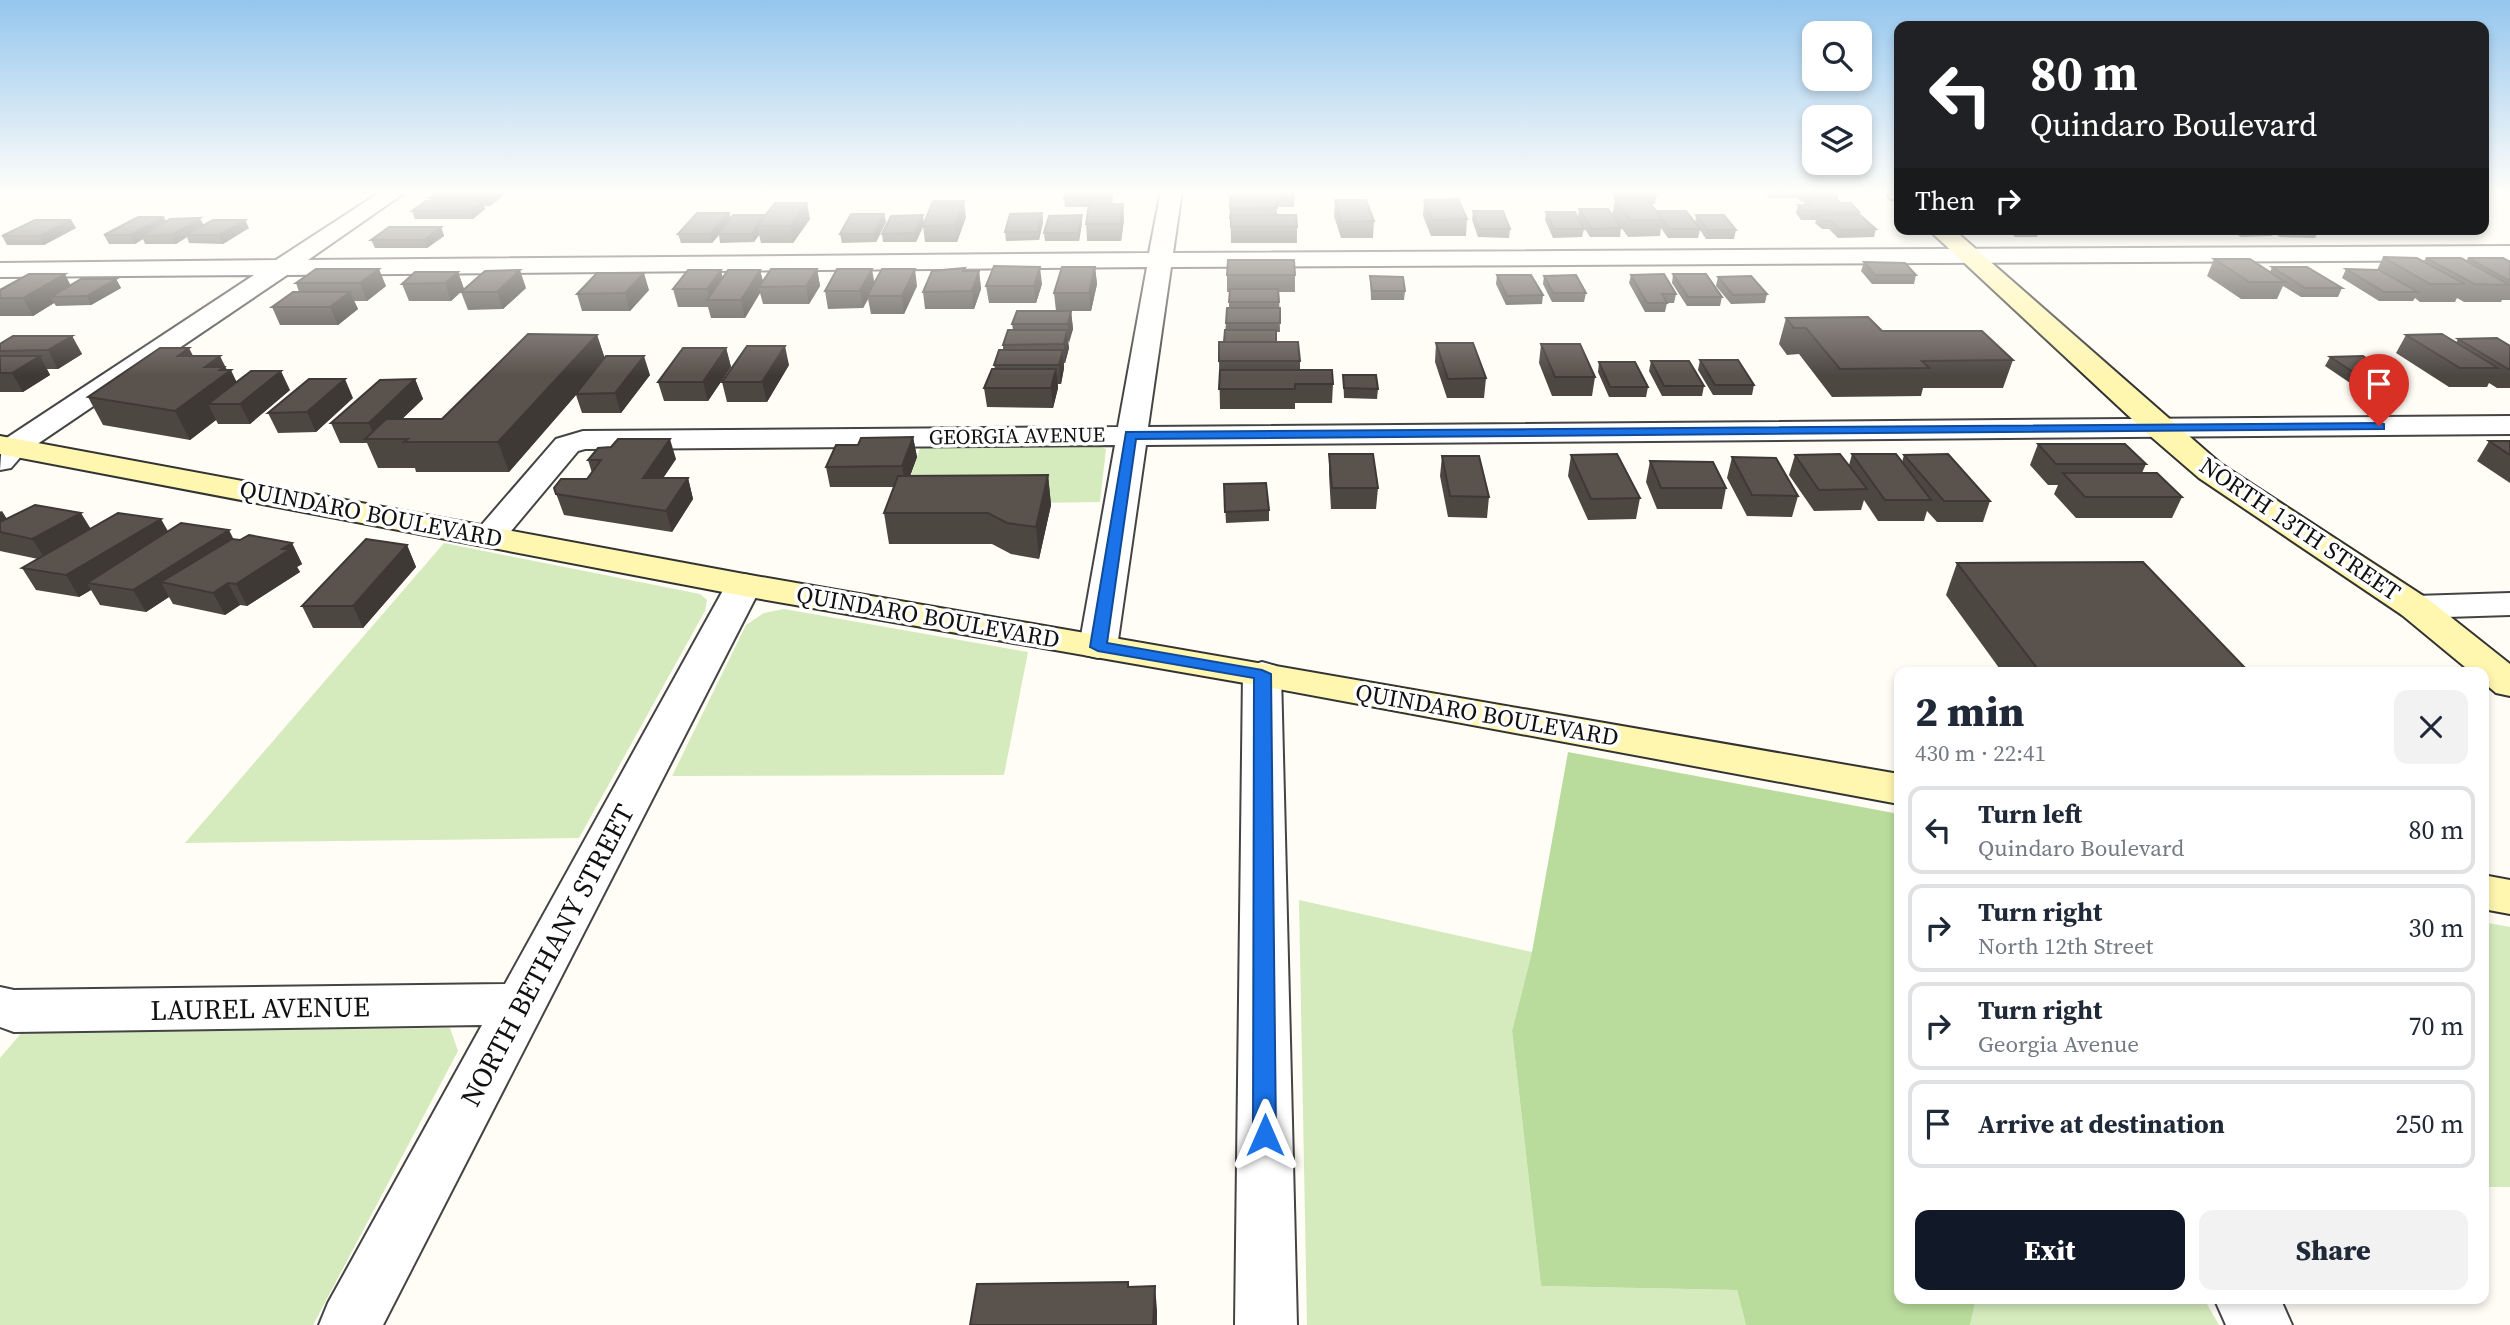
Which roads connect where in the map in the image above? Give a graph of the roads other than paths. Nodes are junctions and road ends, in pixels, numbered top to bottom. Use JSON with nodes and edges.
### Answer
{"nodes":[{"id":1,"x":307,"y":253,"type":"edge"},
{"id":2,"x":1162,"y":253,"type":"edge"},
{"id":3,"x":2510,"y":253,"type":"edge"},
{"id":4,"x":1967,"y":254,"type":"junction"},
{"id":5,"x":1161,"y":260,"type":"junction"},
{"id":6,"x":287,"y":267,"type":"junction"},
{"id":7,"x":0,"y":270,"type":"edge"},
{"id":8,"x":2510,"y":425,"type":"edge"},
{"id":9,"x":2160,"y":428,"type":"junction"},
{"id":10,"x":1131,"y":435,"type":"junction"},
{"id":11,"x":4,"y":451,"type":"edge"},
{"id":12,"x":489,"y":536,"type":"junction"},
{"id":13,"x":744,"y":585,"type":"junction"},
{"id":14,"x":2510,"y":604,"type":"edge"},
{"id":15,"x":2415,"y":607,"type":"junction"},
{"id":16,"x":1098,"y":647,"type":"junction"},
{"id":17,"x":1262,"y":674,"type":"junction"},
{"id":18,"x":2510,"y":684,"type":"edge"},
{"id":19,"x":1894,"y":788,"type":"edge"},
{"id":20,"x":2489,"y":893,"type":"edge"},
{"id":21,"x":2510,"y":897,"type":"edge"},
{"id":22,"x":520,"y":1004,"type":"junction"},
{"id":23,"x":0,"y":1007,"type":"edge"},
{"id":24,"x":2249,"y":1304,"type":"edge"},
{"id":25,"x":350,"y":1325,"type":"edge"},
{"id":26,"x":1266,"y":1325,"type":"edge"},
{"id":27,"x":2261,"y":1325,"type":"edge"}],
"edges":[{"from":1,"to":6,"type":"street"},
{"from":2,"to":5,"type":"street"},
{"from":3,"to":4,"type":"street"},
{"from":4,"to":5,"type":"street"},
{"from":4,"to":9,"type":"main road","name":"NORTH 13TH STREET"},
{"from":5,"to":6,"type":"street"},
{"from":5,"to":10,"type":"street"},
{"from":6,"to":7,"type":"street"},
{"from":6,"to":11,"type":"street"},
{"from":8,"to":9,"type":"street","name":"GEORGIA AVENUE"},
{"from":9,"to":10,"type":"street","name":"GEORGIA AVENUE"},
{"from":9,"to":15,"type":"main road","name":"NORTH 13TH STREET"},
{"from":10,"to":12,"type":"street","name":"GEORGIA AVENUE"},
{"from":10,"to":16,"type":"street"},
{"from":11,"to":12,"type":"main road","name":"QUINDARO BOULEVARD"},
{"from":12,"to":13,"type":"main road","name":"QUINDARO BOULEVARD"},
{"from":13,"to":16,"type":"main road","name":"QUINDARO BOULEVARD"},
{"from":13,"to":22,"type":"street","name":"NORTH BETHANY STREET"},
{"from":14,"to":15,"type":"street"},
{"from":15,"to":18,"type":"main road","name":"NORTH 13TH STREET"},
{"from":16,"to":17,"type":"main road","name":"QUINDARO BOULEVARD"},
{"from":17,"to":19,"type":"main road","name":"QUINDARO BOULEVARD"},
{"from":17,"to":26,"type":"street"},
{"from":20,"to":21,"type":"main road"},
{"from":22,"to":23,"type":"street","name":"LAUREL AVENUE"},
{"from":22,"to":25,"type":"street","name":"NORTH BETHANY STREET"},
{"from":24,"to":27,"type":"street"}]}
